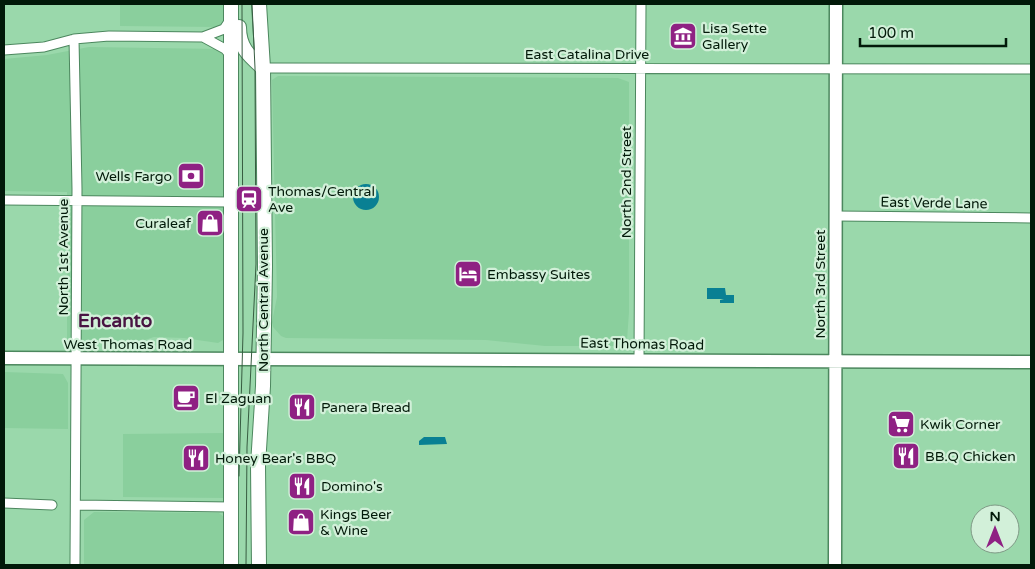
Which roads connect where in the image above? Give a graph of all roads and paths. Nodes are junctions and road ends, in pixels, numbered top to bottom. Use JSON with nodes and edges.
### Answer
{"nodes":[{"id":1,"x":260,"y":4,"type":"edge"},
{"id":2,"x":640,"y":4,"type":"edge"},
{"id":3,"x":836,"y":4,"type":"edge"},
{"id":4,"x":234,"y":8,"type":"edge"},
{"id":5,"x":203,"y":37,"type":"junction"},
{"id":6,"x":74,"y":39,"type":"junction"},
{"id":7,"x":4,"y":50,"type":"edge"},
{"id":8,"x":232,"y":57,"type":"junction"},
{"id":9,"x":263,"y":68,"type":"junction"},
{"id":10,"x":641,"y":68,"type":"junction"},
{"id":11,"x":836,"y":69,"type":"junction"},
{"id":12,"x":1031,"y":70,"type":"edge"},
{"id":13,"x":4,"y":200,"type":"edge"},
{"id":14,"x":77,"y":201,"type":"junction"},
{"id":15,"x":231,"y":202,"type":"junction"},
{"id":16,"x":836,"y":216,"type":"junction"},
{"id":17,"x":1031,"y":218,"type":"edge"},
{"id":18,"x":4,"y":358,"type":"edge"},
{"id":19,"x":76,"y":359,"type":"junction"},
{"id":20,"x":231,"y":360,"type":"junction"},
{"id":21,"x":258,"y":360,"type":"junction"},
{"id":22,"x":639,"y":360,"type":"junction"},
{"id":23,"x":835,"y":361,"type":"junction"},
{"id":24,"x":1031,"y":362,"type":"edge"},
{"id":25,"x":4,"y":503,"type":"edge"},
{"id":26,"x":52,"y":505,"type":"dead end"},
{"id":27,"x":76,"y":505,"type":"junction"},
{"id":28,"x":231,"y":507,"type":"junction"},
{"id":29,"x":75,"y":565,"type":"edge"},
{"id":30,"x":231,"y":565,"type":"edge"},
{"id":31,"x":259,"y":565,"type":"edge"},
{"id":32,"x":836,"y":565,"type":"edge"}],
"edges":[{"from":1,"to":9,"type":"main road","name":"North Central Avenue"},
{"from":2,"to":10,"type":"street","name":"North 2nd Street"},
{"from":3,"to":11,"type":"main road","name":"North 3rd Street"},
{"from":4,"to":5,"type":"street"},
{"from":4,"to":8,"type":"main road"},
{"from":4,"to":9,"type":"main road"},
{"from":5,"to":6,"type":"street"},
{"from":5,"to":8,"type":"street"},
{"from":6,"to":7,"type":"street"},
{"from":6,"to":14,"type":"street","name":"North 1st Avenue"},
{"from":8,"to":15,"type":"main road"},
{"from":9,"to":10,"type":"street","name":"East Catalina Drive"},
{"from":9,"to":21,"type":"main road","name":"North Central Avenue"},
{"from":10,"to":11,"type":"street","name":"East Catalina Drive"},
{"from":10,"to":22,"type":"street","name":"North 2nd Street"},
{"from":11,"to":12,"type":"street","name":"East Catalina Drive"},
{"from":11,"to":16,"type":"main road","name":"North 3rd Street"},
{"from":13,"to":14,"type":"street"},
{"from":14,"to":15,"type":"street"},
{"from":14,"to":19,"type":"street","name":"North 1st Avenue"},
{"from":15,"to":20,"type":"main road"},
{"from":16,"to":17,"type":"street","name":"East Verde Lane"},
{"from":16,"to":23,"type":"main road","name":"North 3rd Street"},
{"from":18,"to":19,"type":"main road","name":"West Thomas Road"},
{"from":19,"to":20,"type":"main road","name":"West Thomas Road"},
{"from":19,"to":27,"type":"street","name":"North 1st Avenue"},
{"from":20,"to":21,"type":"main road","name":"West Thomas Road"},
{"from":20,"to":28,"type":"main road"},
{"from":21,"to":22,"type":"main road","name":"East Thomas Road"},
{"from":21,"to":31,"type":"main road","name":"North Central Avenue"},
{"from":22,"to":23,"type":"main road","name":"East Thomas Road"},
{"from":23,"to":24,"type":"main road","name":"East Thomas Road"},
{"from":23,"to":32,"type":"main road","name":"North 3rd Street"},
{"from":25,"to":26,"type":"street"},
{"from":27,"to":28,"type":"street"},
{"from":27,"to":29,"type":"street","name":"North 1st Avenue"},
{"from":28,"to":30,"type":"main road"}]}
